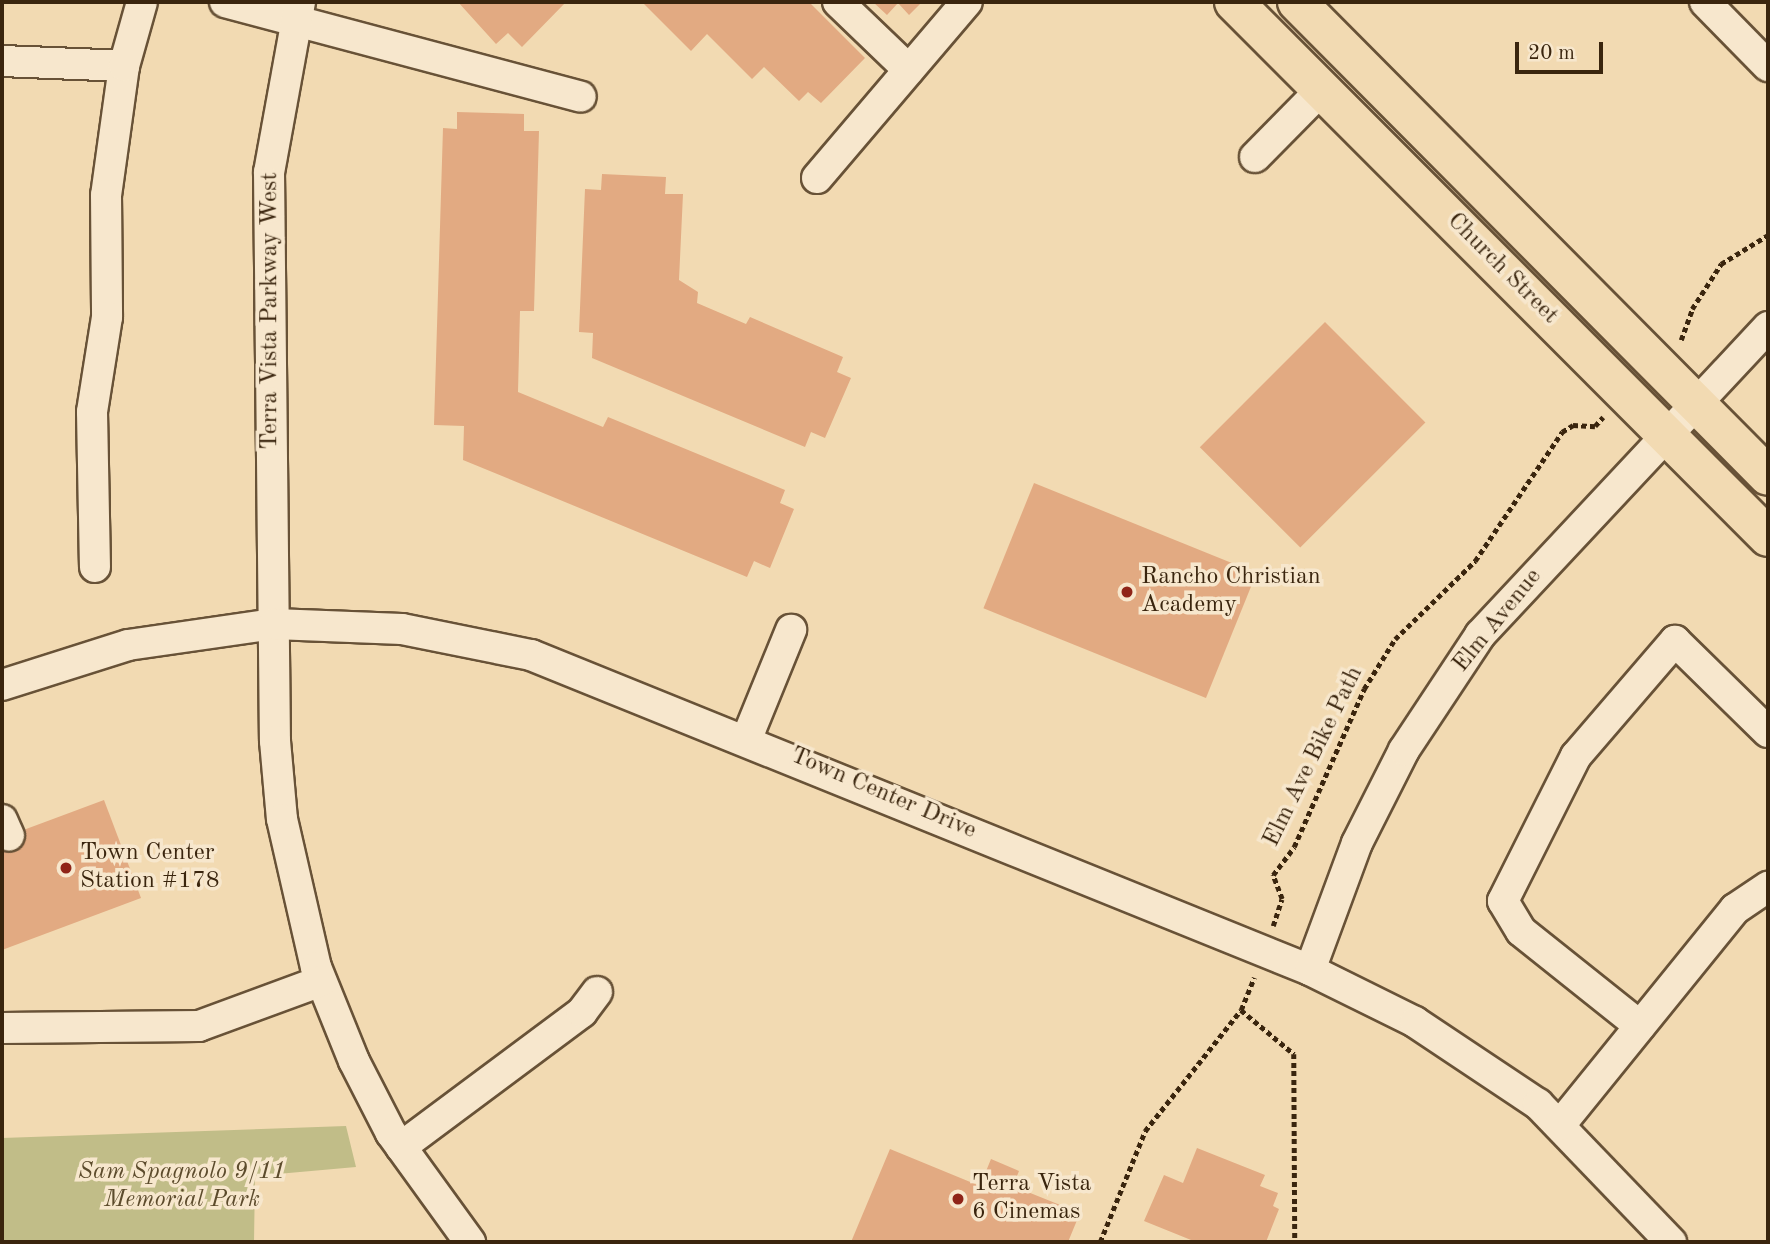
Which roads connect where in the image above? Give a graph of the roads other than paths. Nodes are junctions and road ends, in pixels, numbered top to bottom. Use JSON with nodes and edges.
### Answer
{"nodes":[{"id":1,"x":142,"y":2,"type":"edge"},
{"id":2,"x":225,"y":2,"type":"edge"},
{"id":3,"x":838,"y":2,"type":"edge"},
{"id":4,"x":967,"y":2,"type":"edge"},
{"id":5,"x":1234,"y":2,"type":"edge"},
{"id":6,"x":1297,"y":2,"type":"edge"},
{"id":7,"x":1705,"y":2,"type":"edge"},
{"id":8,"x":296,"y":13,"type":"edge"},
{"id":9,"x":2,"y":61,"type":"edge"},
{"id":10,"x":124,"y":66,"type":"junction"},
{"id":11,"x":1768,"y":66,"type":"edge"},
{"id":12,"x":909,"y":70,"type":"junction"},
{"id":13,"x":1321,"y":90,"type":"junction"},
{"id":14,"x":581,"y":97,"type":"dead end"},
{"id":15,"x":1255,"y":157,"type":"dead end"},
{"id":16,"x":817,"y":178,"type":"dead end"},
{"id":17,"x":1768,"y":327,"type":"edge"},
{"id":18,"x":1698,"y":404,"type":"junction"},
{"id":19,"x":1666,"y":435,"type":"junction"},
{"id":20,"x":1768,"y":477,"type":"edge"},
{"id":21,"x":1768,"y":537,"type":"edge"},
{"id":22,"x":95,"y":567,"type":"dead end"},
{"id":23,"x":274,"y":624,"type":"junction"},
{"id":24,"x":791,"y":630,"type":"dead end"},
{"id":25,"x":2,"y":685,"type":"edge"},
{"id":26,"x":1768,"y":732,"type":"edge"},
{"id":27,"x":747,"y":738,"type":"junction"},
{"id":28,"x":1768,"y":887,"type":"edge"},
{"id":29,"x":1310,"y":970,"type":"junction"},
{"id":30,"x":321,"y":981,"type":"junction"},
{"id":31,"x":597,"y":992,"type":"dead end"},
{"id":32,"x":1640,"y":1026,"type":"junction"},
{"id":33,"x":2,"y":1028,"type":"edge"},
{"id":34,"x":1560,"y":1125,"type":"junction"},
{"id":35,"x":401,"y":1147,"type":"junction"},
{"id":36,"x":470,"y":1242,"type":"edge"},
{"id":37,"x":1671,"y":1242,"type":"edge"}],
"edges":[{"from":1,"to":10,"type":"street"},
{"from":2,"to":8,"type":"street"},
{"from":3,"to":12,"type":"street"},
{"from":4,"to":12,"type":"street"},
{"from":5,"to":13,"type":"main road","name":"Church Street"},
{"from":6,"to":18,"type":"main road","name":"Church Street"},
{"from":7,"to":11,"type":"street"},
{"from":8,"to":14,"type":"street"},
{"from":8,"to":23,"type":"street","name":"Terra Vista Parkway West"},
{"from":9,"to":10,"type":"street"},
{"from":10,"to":22,"type":"street"},
{"from":12,"to":16,"type":"street"},
{"from":13,"to":15,"type":"street"},
{"from":13,"to":19,"type":"main road","name":"Church Street"},
{"from":17,"to":18,"type":"street","name":"Elm Avenue"},
{"from":18,"to":19,"type":"street","name":"Elm Avenue"},
{"from":18,"to":20,"type":"main road","name":"Church Street"},
{"from":19,"to":21,"type":"main road","name":"Church Street"},
{"from":19,"to":29,"type":"street","name":"Elm Avenue"},
{"from":23,"to":25,"type":"street","name":"Town Center Drive"},
{"from":23,"to":27,"type":"street","name":"Town Center Drive"},
{"from":23,"to":30,"type":"street","name":"Terra Vista Parkway West"},
{"from":24,"to":27,"type":"street"},
{"from":26,"to":32,"type":"street"},
{"from":27,"to":29,"type":"street","name":"Town Center Drive"},
{"from":28,"to":32,"type":"street"},
{"from":29,"to":34,"type":"street","name":"Town Center Drive"},
{"from":30,"to":33,"type":"street"},
{"from":30,"to":35,"type":"street","name":"Terra Vista Parkway West"},
{"from":31,"to":35,"type":"street"},
{"from":32,"to":34,"type":"street"},
{"from":34,"to":37,"type":"street","name":"Town Center Drive"},
{"from":35,"to":36,"type":"street","name":"Terra Vista Parkway West"}]}
